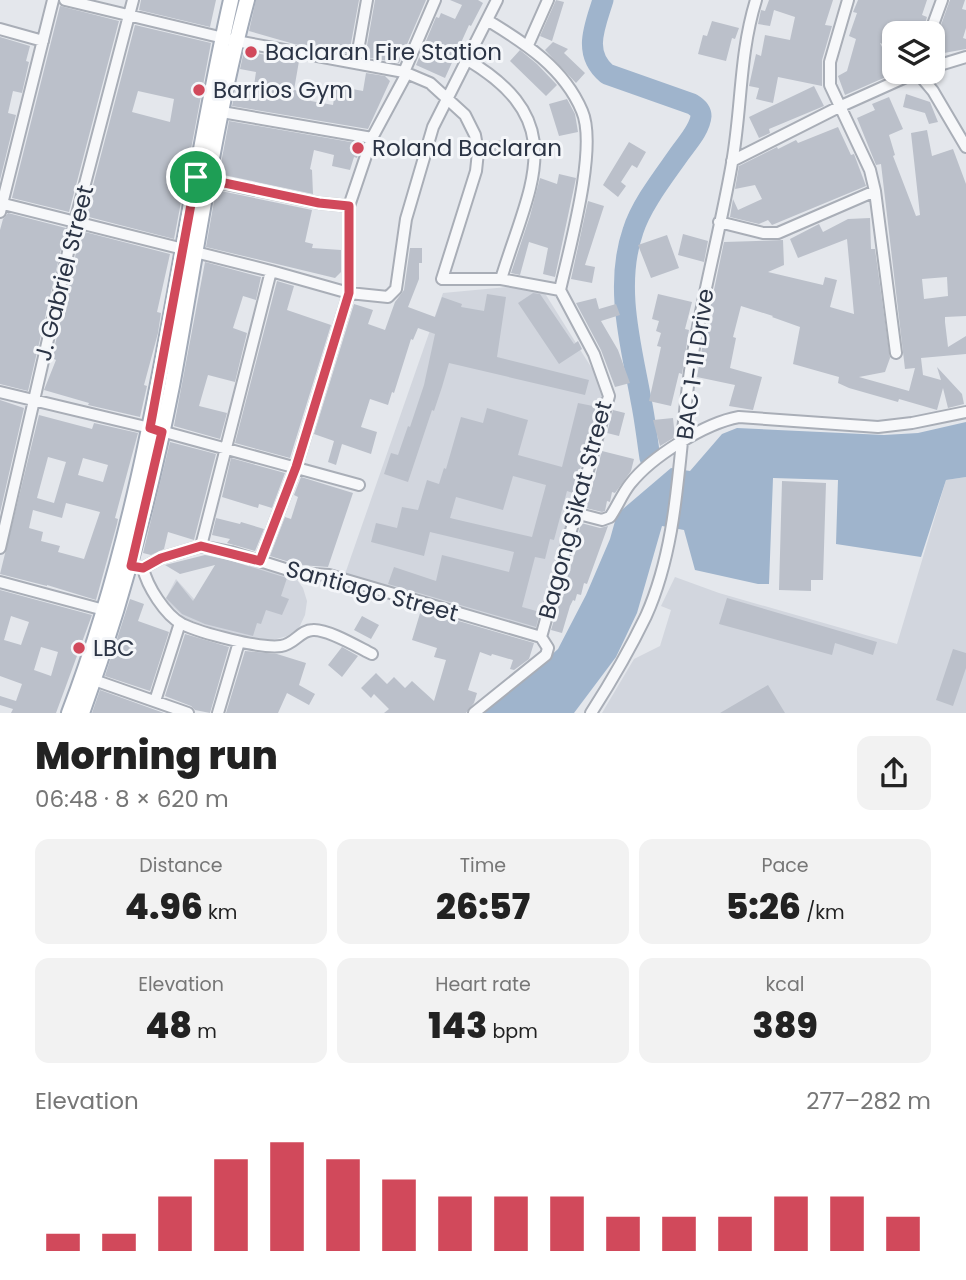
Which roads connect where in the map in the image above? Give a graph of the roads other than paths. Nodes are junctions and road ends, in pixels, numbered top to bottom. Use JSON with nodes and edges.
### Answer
{"nodes":[{"id":1,"x":53,"y":0,"type":"edge"},
{"id":2,"x":65,"y":0,"type":"edge"},
{"id":3,"x":133,"y":0,"type":"edge"},
{"id":4,"x":231,"y":0,"type":"edge"},
{"id":5,"x":247,"y":0,"type":"edge"},
{"id":6,"x":367,"y":0,"type":"edge"},
{"id":7,"x":435,"y":0,"type":"edge"},
{"id":8,"x":497,"y":0,"type":"edge"},
{"id":9,"x":548,"y":0,"type":"edge"},
{"id":10,"x":756,"y":0,"type":"edge"},
{"id":11,"x":848,"y":0,"type":"edge"},
{"id":12,"x":942,"y":0,"type":"edge"},
{"id":13,"x":129,"y":16,"type":"junction"},
{"id":14,"x":487,"y":20,"type":"junction"},
{"id":15,"x":934,"y":21,"type":"edge"},
{"id":16,"x":0,"y":29,"type":"edge"},
{"id":17,"x":230,"y":39,"type":"junction"},
{"id":18,"x":43,"y":41,"type":"junction"},
{"id":19,"x":528,"y":45,"type":"junction"},
{"id":20,"x":966,"y":57,"type":"edge"},
{"id":21,"x":466,"y":59,"type":"junction"},
{"id":22,"x":356,"y":62,"type":"junction"},
{"id":23,"x":945,"y":63,"type":"edge"},
{"id":24,"x":405,"y":73,"type":"junction"},
{"id":25,"x":890,"y":84,"type":"edge"},
{"id":26,"x":927,"y":84,"type":"edge"},
{"id":27,"x":447,"y":97,"type":"junction"},
{"id":28,"x":839,"y":107,"type":"junction"},
{"id":29,"x":215,"y":111,"type":"junction"},
{"id":30,"x":372,"y":138,"type":"junction"},
{"id":31,"x":966,"y":148,"type":"edge"},
{"id":32,"x":732,"y":161,"type":"junction"},
{"id":33,"x":202,"y":179,"type":"junction"},
{"id":34,"x":875,"y":191,"type":"junction"},
{"id":35,"x":1,"y":206,"type":"edge"},
{"id":36,"x":349,"y":206,"type":"junction"},
{"id":37,"x":75,"y":222,"type":"junction"},
{"id":38,"x":719,"y":222,"type":"junction"},
{"id":39,"x":189,"y":250,"type":"junction"},
{"id":40,"x":271,"y":271,"type":"junction"},
{"id":41,"x":501,"y":279,"type":"junction"},
{"id":42,"x":560,"y":290,"type":"junction"},
{"id":43,"x":349,"y":293,"type":"junction"},
{"id":44,"x":896,"y":353,"type":"dead end"},
{"id":45,"x":0,"y":391,"type":"edge"},
{"id":46,"x":33,"y":400,"type":"junction"},
{"id":47,"x":966,"y":412,"type":"edge"},
{"id":48,"x":156,"y":430,"type":"junction"},
{"id":49,"x":684,"y":440,"type":"junction"},
{"id":50,"x":225,"y":448,"type":"junction"},
{"id":51,"x":296,"y":467,"type":"junction"},
{"id":52,"x":359,"y":485,"type":"dead end"},
{"id":53,"x":575,"y":513,"type":"junction"},
{"id":54,"x":201,"y":546,"type":"junction"},
{"id":55,"x":0,"y":548,"type":"edge"},
{"id":56,"x":260,"y":561,"type":"junction"},
{"id":57,"x":130,"y":566,"type":"junction"},
{"id":58,"x":0,"y":582,"type":"edge"},
{"id":59,"x":104,"y":610,"type":"junction"},
{"id":60,"x":180,"y":623,"type":"junction"},
{"id":61,"x":543,"y":639,"type":"junction"},
{"id":62,"x":239,"y":642,"type":"junction"},
{"id":63,"x":372,"y":654,"type":"dead end"},
{"id":64,"x":94,"y":680,"type":"junction"},
{"id":65,"x":155,"y":701,"type":"junction"},
{"id":66,"x":69,"y":713,"type":"edge"},
{"id":67,"x":82,"y":713,"type":"edge"},
{"id":68,"x":188,"y":713,"type":"edge"},
{"id":69,"x":218,"y":713,"type":"edge"},
{"id":70,"x":474,"y":713,"type":"edge"},
{"id":71,"x":591,"y":713,"type":"edge"}],
"edges":[{"from":1,"to":18,"type":"street"},
{"from":2,"to":13,"type":"street"},
{"from":3,"to":13,"type":"street","name":"J. Gabriel Street"},
{"from":4,"to":17,"type":"main road"},
{"from":5,"to":17,"type":"main road"},
{"from":6,"to":22,"type":"street"},
{"from":7,"to":24,"type":"street"},
{"from":8,"to":14,"type":"street"},
{"from":9,"to":19,"type":"street"},
{"from":10,"to":32,"type":"street","name":"BAC 1-11 Drive"},
{"from":11,"to":28,"type":"street"},
{"from":12,"to":15,"type":"street"},
{"from":13,"to":17,"type":"street"},
{"from":13,"to":37,"type":"street","name":"J. Gabriel Street"},
{"from":14,"to":19,"type":"street"},
{"from":14,"to":21,"type":"street"},
{"from":16,"to":18,"type":"street"},
{"from":17,"to":22,"type":"street"},
{"from":17,"to":29,"type":"main road"},
{"from":18,"to":35,"type":"street"},
{"from":19,"to":42,"type":"street"},
{"from":20,"to":23,"type":"street"},
{"from":21,"to":27,"type":"street"},
{"from":21,"to":41,"type":"street"},
{"from":22,"to":24,"type":"street"},
{"from":24,"to":27,"type":"street"},
{"from":24,"to":30,"type":"street"},
{"from":25,"to":28,"type":"street"},
{"from":26,"to":31,"type":"street"},
{"from":27,"to":41,"type":"street"},
{"from":27,"to":43,"type":"street"},
{"from":28,"to":32,"type":"street"},
{"from":28,"to":34,"type":"street"},
{"from":29,"to":30,"type":"street"},
{"from":29,"to":33,"type":"main road"},
{"from":30,"to":36,"type":"street"},
{"from":32,"to":38,"type":"street","name":"BAC 1-11 Drive"},
{"from":33,"to":36,"type":"street"},
{"from":33,"to":39,"type":"main road"},
{"from":34,"to":38,"type":"street"},
{"from":34,"to":44,"type":"street"},
{"from":35,"to":37,"type":"street"},
{"from":36,"to":43,"type":"street"},
{"from":37,"to":39,"type":"street"},
{"from":37,"to":46,"type":"street","name":"J. Gabriel Street"},
{"from":38,"to":49,"type":"street","name":"BAC 1-11 Drive"},
{"from":39,"to":40,"type":"street"},
{"from":39,"to":48,"type":"main road"},
{"from":40,"to":43,"type":"street"},
{"from":40,"to":50,"type":"street"},
{"from":41,"to":42,"type":"street"},
{"from":42,"to":53,"type":"street","name":"Bagong Sikat Street"},
{"from":43,"to":51,"type":"street"},
{"from":45,"to":46,"type":"street"},
{"from":46,"to":48,"type":"street"},
{"from":46,"to":55,"type":"street","name":"J. Gabriel Street"},
{"from":47,"to":49,"type":"street"},
{"from":48,"to":50,"type":"street"},
{"from":48,"to":57,"type":"main road"},
{"from":49,"to":53,"type":"street"},
{"from":49,"to":71,"type":"street","name":"BAC 1-11 Drive"},
{"from":50,"to":51,"type":"street"},
{"from":50,"to":54,"type":"street"},
{"from":51,"to":52,"type":"street"},
{"from":51,"to":56,"type":"street"},
{"from":53,"to":61,"type":"street","name":"Bagong Sikat Street"},
{"from":54,"to":56,"type":"street","name":"Santiago Street"},
{"from":54,"to":57,"type":"street"},
{"from":56,"to":61,"type":"street","name":"Santiago Street"},
{"from":57,"to":59,"type":"main road"},
{"from":57,"to":60,"type":"street"},
{"from":57,"to":64,"type":"main road"},
{"from":58,"to":59,"type":"street"},
{"from":59,"to":66,"type":"main road"},
{"from":60,"to":62,"type":"street"},
{"from":60,"to":65,"type":"street"},
{"from":61,"to":70,"type":"street","name":"Bagong Sikat Street"},
{"from":62,"to":63,"type":"street"},
{"from":62,"to":69,"type":"street"},
{"from":64,"to":65,"type":"street"},
{"from":64,"to":67,"type":"main road"},
{"from":65,"to":68,"type":"street"}]}
